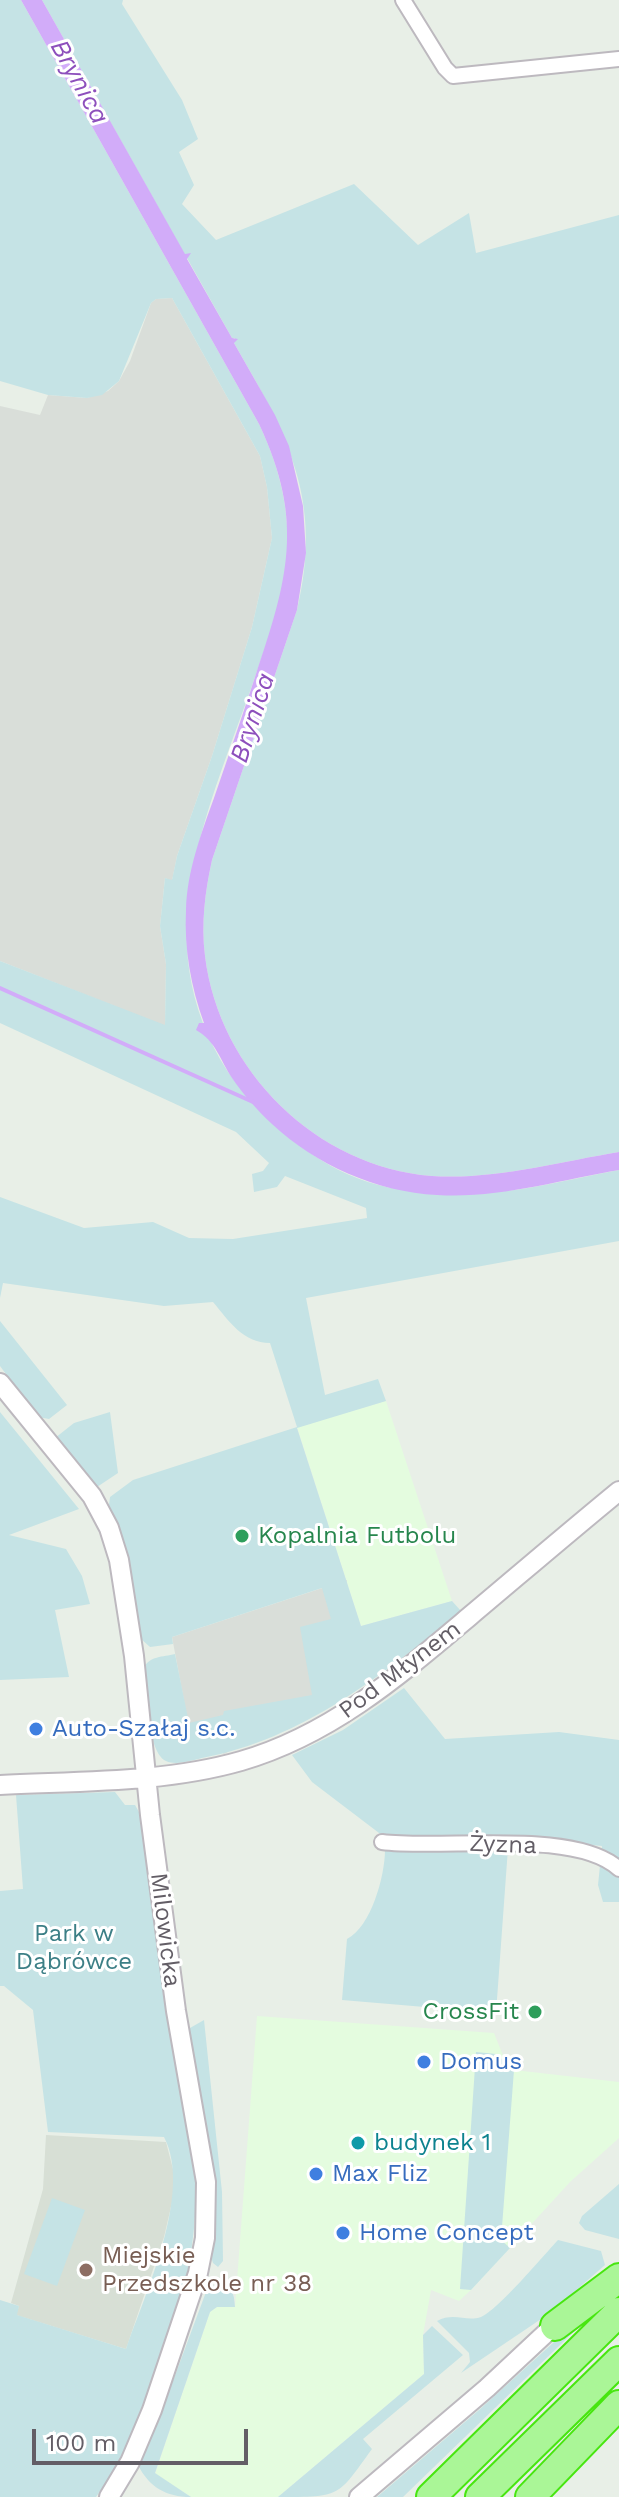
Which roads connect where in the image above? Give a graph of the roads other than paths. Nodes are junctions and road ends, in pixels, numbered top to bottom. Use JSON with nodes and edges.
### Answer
{"nodes":[{"id":1,"x":403,"y":0,"type":"edge"},
{"id":2,"x":619,"y":59,"type":"edge"},
{"id":3,"x":0,"y":1383,"type":"edge"},
{"id":4,"x":619,"y":1491,"type":"edge"},
{"id":5,"x":146,"y":1777,"type":"junction"},
{"id":6,"x":0,"y":1785,"type":"edge"},
{"id":7,"x":382,"y":1842,"type":"dead end"},
{"id":8,"x":619,"y":1869,"type":"edge"},
{"id":9,"x":619,"y":2263,"type":"edge"},
{"id":10,"x":619,"y":2278,"type":"edge"},
{"id":11,"x":619,"y":2312,"type":"edge"},
{"id":12,"x":555,"y":2326,"type":"junction"},
{"id":13,"x":619,"y":2361,"type":"edge"},
{"id":14,"x":619,"y":2405,"type":"edge"},
{"id":15,"x":109,"y":2497,"type":"edge"},
{"id":16,"x":359,"y":2497,"type":"edge"},
{"id":17,"x":431,"y":2497,"type":"edge"},
{"id":18,"x":480,"y":2497,"type":"edge"},
{"id":19,"x":530,"y":2497,"type":"edge"}],
"edges":[{"from":1,"to":2,"type":"street"},
{"from":3,"to":5,"type":"street","name":"Milowicka"},
{"from":4,"to":5,"type":"street","name":"Pod Młynem"},
{"from":5,"to":6,"type":"street","name":"Pod Młynem"},
{"from":5,"to":15,"type":"street","name":"Milowicka"},
{"from":7,"to":8,"type":"street","name":"Żyzna"},
{"from":9,"to":12,"type":"street"},
{"from":10,"to":12,"type":"highway"},
{"from":11,"to":17,"type":"highway"},
{"from":12,"to":16,"type":"street"},
{"from":13,"to":18,"type":"highway"},
{"from":14,"to":19,"type":"highway"}]}
